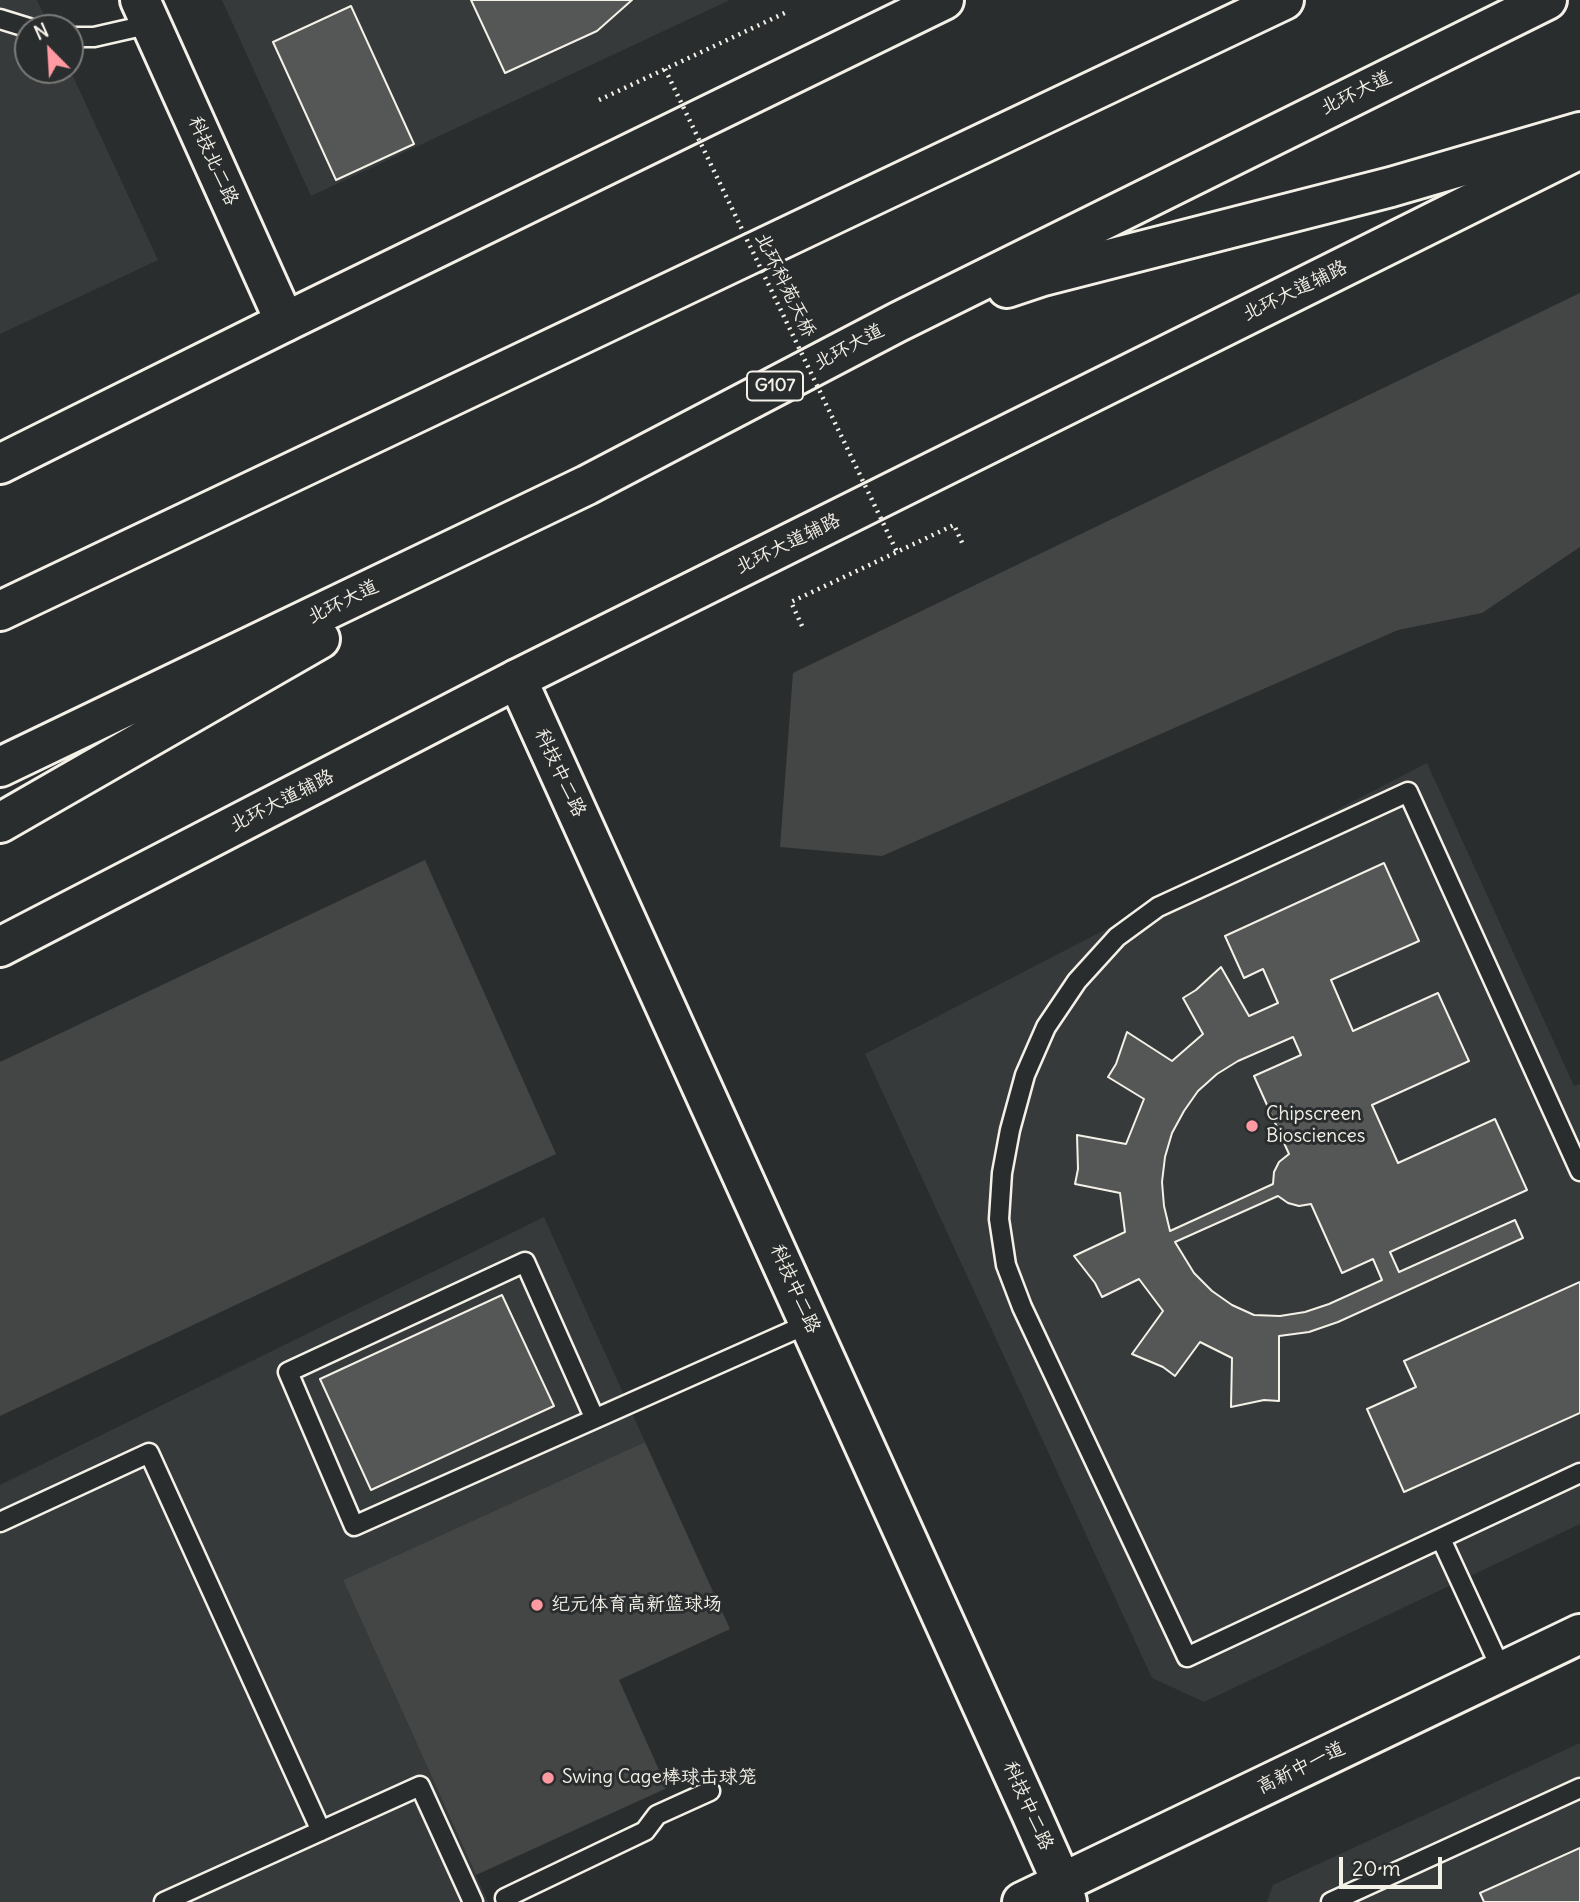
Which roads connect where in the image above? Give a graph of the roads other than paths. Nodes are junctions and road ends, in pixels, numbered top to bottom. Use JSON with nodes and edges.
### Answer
{"nodes":[{"id":1,"x":944,"y":0,"type":"edge"},
{"id":2,"x":1284,"y":0,"type":"edge"},
{"id":3,"x":1546,"y":0,"type":"edge"},
{"id":4,"x":146,"y":12,"type":"edge"},
{"id":5,"x":84,"y":37,"type":"edge"},
{"id":6,"x":1580,"y":132,"type":"edge"},
{"id":7,"x":1580,"y":149,"type":"edge"},
{"id":8,"x":898,"y":321,"type":"junction"},
{"id":9,"x":285,"y":322,"type":"junction"},
{"id":10,"x":0,"y":464,"type":"edge"},
{"id":11,"x":587,"y":485,"type":"junction"},
{"id":12,"x":0,"y":611,"type":"edge"},
{"id":13,"x":517,"y":679,"type":"junction"},
{"id":14,"x":0,"y":766,"type":"edge"},
{"id":15,"x":0,"y":823,"type":"edge"},
{"id":16,"x":0,"y":947,"type":"edge"},
{"id":17,"x":1580,"y":1171,"type":"edge"},
{"id":18,"x":810,"y":1323,"type":"junction"},
{"id":19,"x":594,"y":1417,"type":"junction"},
{"id":20,"x":1580,"y":1473,"type":"edge"},
{"id":21,"x":0,"y":1522,"type":"edge"},
{"id":22,"x":1440,"y":1539,"type":"junction"},
{"id":23,"x":1580,"y":1634,"type":"edge"},
{"id":24,"x":1502,"y":1671,"type":"junction"},
{"id":25,"x":1580,"y":1788,"type":"edge"},
{"id":26,"x":710,"y":1791,"type":"dead end"},
{"id":27,"x":321,"y":1831,"type":"junction"},
{"id":28,"x":1064,"y":1893,"type":"edge"},
{"id":29,"x":164,"y":1902,"type":"edge"},
{"id":30,"x":473,"y":1902,"type":"edge"},
{"id":31,"x":506,"y":1902,"type":"edge"},
{"id":32,"x":1022,"y":1902,"type":"edge"},
{"id":33,"x":1331,"y":1902,"type":"edge"}],
"edges":[{"from":1,"to":9,"type":"main road"},
{"from":2,"to":12,"type":"main road"},
{"from":3,"to":8,"type":"main road","name":"北环大道","number":"G107"},
{"from":4,"to":5,"type":"lane"},
{"from":4,"to":9,"type":"main road","name":"科技北二路"},
{"from":6,"to":8,"type":"main road"},
{"from":7,"to":13,"type":"main road","name":"北环大道辅路"},
{"from":8,"to":11,"type":"main road","name":"北环大道","number":"G107"},
{"from":9,"to":10,"type":"main road"},
{"from":11,"to":14,"type":"main road","name":"北环大道","number":"G107"},
{"from":11,"to":15,"type":"main road"},
{"from":13,"to":16,"type":"main road","name":"北环大道辅路"},
{"from":13,"to":18,"type":"main road","name":"科技中二路"},
{"from":17,"to":22,"type":"lane"},
{"from":18,"to":19,"type":"lane"},
{"from":18,"to":28,"type":"main road","name":"科技中二路"},
{"from":19,"to":19,"type":"lane"},
{"from":20,"to":22,"type":"lane"},
{"from":21,"to":27,"type":"lane"},
{"from":22,"to":24,"type":"lane"},
{"from":23,"to":24,"type":"main road","name":"高新中一道"},
{"from":24,"to":28,"type":"main road","name":"高新中一道"},
{"from":25,"to":33,"type":"lane"},
{"from":26,"to":31,"type":"lane"},
{"from":27,"to":29,"type":"lane"},
{"from":27,"to":30,"type":"lane"},
{"from":28,"to":32,"type":"main road","name":"高新中一道"}]}
